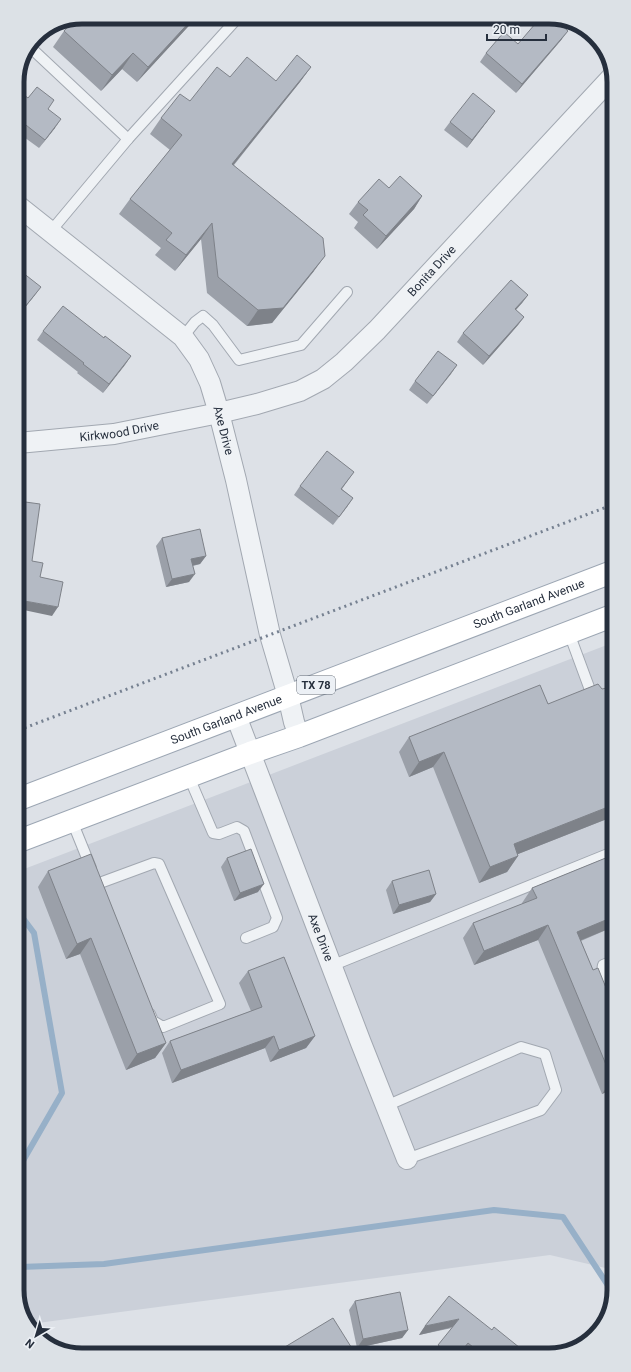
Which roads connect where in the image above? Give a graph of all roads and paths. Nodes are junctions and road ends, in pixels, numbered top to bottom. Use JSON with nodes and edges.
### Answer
{"nodes":[{"id":1,"x":232,"y":24,"type":"edge"},
{"id":2,"x":34,"y":51,"type":"edge"},
{"id":3,"x":607,"y":81,"type":"edge"},
{"id":4,"x":128,"y":139,"type":"junction"},
{"id":5,"x":24,"y":209,"type":"edge"},
{"id":6,"x":51,"y":231,"type":"junction"},
{"id":7,"x":347,"y":292,"type":"dead end"},
{"id":8,"x":183,"y":337,"type":"junction"},
{"id":9,"x":219,"y":413,"type":"junction"},
{"id":10,"x":24,"y":442,"type":"edge"},
{"id":11,"x":607,"y":574,"type":"edge"},
{"id":12,"x":607,"y":618,"type":"edge"},
{"id":13,"x":569,"y":633,"type":"junction"},
{"id":14,"x":288,"y":696,"type":"junction"},
{"id":15,"x":593,"y":698,"type":"edge"},
{"id":16,"x":236,"y":716,"type":"junction"},
{"id":17,"x":299,"y":736,"type":"junction"},
{"id":18,"x":250,"y":753,"type":"junction"},
{"id":19,"x":189,"y":777,"type":"junction"},
{"id":20,"x":24,"y":797,"type":"edge"},
{"id":21,"x":72,"y":821,"type":"junction"},
{"id":22,"x":24,"y":839,"type":"edge"},
{"id":23,"x":607,"y":854,"type":"edge"},
{"id":24,"x":246,"y":938,"type":"dead end"},
{"id":25,"x":607,"y":963,"type":"edge"},
{"id":26,"x":331,"y":966,"type":"junction"},
{"id":27,"x":607,"y":983,"type":"edge"},
{"id":28,"x":148,"y":1007,"type":"edge"},
{"id":29,"x":386,"y":1106,"type":"junction"},
{"id":30,"x":407,"y":1159,"type":"joint"}],
"edges":[{"from":1,"to":4,"type":"lane"},
{"from":2,"to":4,"type":"lane"},
{"from":3,"to":9,"type":"street","name":"Bonita Drive"},
{"from":4,"to":6,"type":"lane"},
{"from":5,"to":6,"type":"street","name":"Axe Drive"},
{"from":6,"to":8,"type":"street","name":"Axe Drive"},
{"from":7,"to":8,"type":"lane"},
{"from":8,"to":9,"type":"street","name":"Axe Drive"},
{"from":9,"to":10,"type":"street","name":"Kirkwood Drive"},
{"from":9,"to":14,"type":"street","name":"Axe Drive"},
{"from":11,"to":14,"type":"main road","name":"South Garland Avenue","number":"TX 78"},
{"from":12,"to":13,"type":"main road"},
{"from":13,"to":15,"type":"lane"},
{"from":13,"to":17,"type":"main road"},
{"from":14,"to":16,"type":"main road","name":"South Garland Avenue","number":"TX 78"},
{"from":14,"to":17,"type":"street","name":"Axe Drive"},
{"from":16,"to":18,"type":"street","name":"Axe Drive"},
{"from":16,"to":20,"type":"main road","name":"South Garland Avenue","number":"TX 78"},
{"from":17,"to":18,"type":"main road"},
{"from":18,"to":19,"type":"main road"},
{"from":18,"to":26,"type":"street","name":"Axe Drive"},
{"from":19,"to":21,"type":"main road"},
{"from":19,"to":24,"type":"lane"},
{"from":21,"to":22,"type":"main road"},
{"from":21,"to":28,"type":"lane"},
{"from":23,"to":26,"type":"lane"},
{"from":25,"to":27,"type":"lane"},
{"from":26,"to":29,"type":"street","name":"Axe Drive"},
{"from":29,"to":30,"type":"street","name":"Axe Drive"},
{"from":29,"to":30,"type":"lane"}]}
